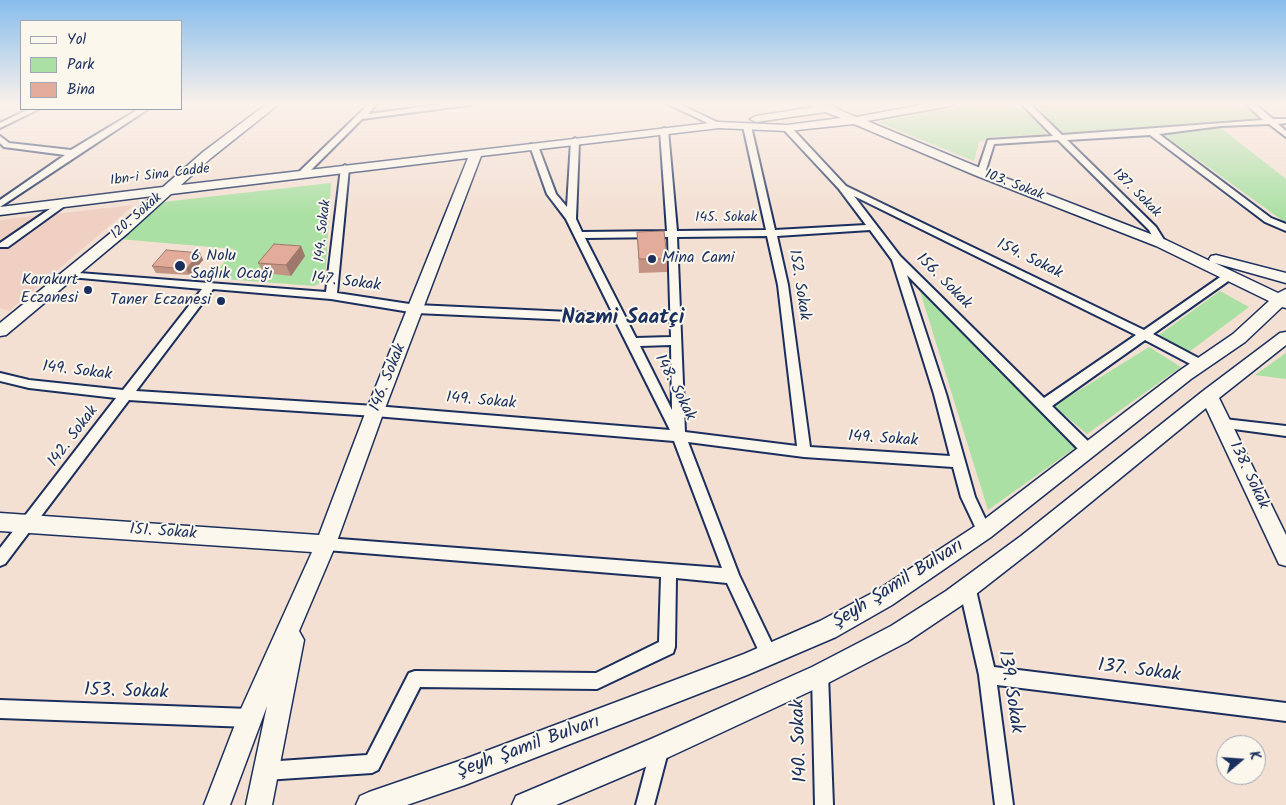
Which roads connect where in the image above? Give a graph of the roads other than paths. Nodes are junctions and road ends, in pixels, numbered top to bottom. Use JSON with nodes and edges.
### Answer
{"nodes":[{"id":1,"x":2,"y":141,"type":"edge"},
{"id":2,"x":93,"y":141,"type":"edge"},
{"id":3,"x":226,"y":141,"type":"edge"},
{"id":4,"x":336,"y":141,"type":"edge"},
{"id":5,"x":575,"y":141,"type":"junction"},
{"id":6,"x":579,"y":141,"type":"edge"},
{"id":7,"x":665,"y":141,"type":"edge"},
{"id":8,"x":751,"y":141,"type":"edge"},
{"id":9,"x":798,"y":141,"type":"edge"},
{"id":10,"x":905,"y":141,"type":"edge"},
{"id":11,"x":1010,"y":141,"type":"edge"},
{"id":12,"x":1062,"y":141,"type":"edge"},
{"id":13,"x":1163,"y":141,"type":"edge"},
{"id":14,"x":534,"y":146,"type":"junction"},
{"id":15,"x":73,"y":153,"type":"junction"},
{"id":16,"x":476,"y":153,"type":"junction"},
{"id":17,"x":344,"y":168,"type":"junction"},
{"id":18,"x":304,"y":173,"type":"junction"},
{"id":19,"x":981,"y":173,"type":"junction"},
{"id":20,"x":842,"y":187,"type":"junction"},
{"id":21,"x":169,"y":190,"type":"junction"},
{"id":22,"x":63,"y":203,"type":"junction"},
{"id":23,"x":0,"y":204,"type":"edge"},
{"id":24,"x":0,"y":212,"type":"edge"},
{"id":25,"x":571,"y":219,"type":"junction"},
{"id":26,"x":874,"y":227,"type":"junction"},
{"id":27,"x":1286,"y":228,"type":"edge"},
{"id":28,"x":673,"y":233,"type":"junction"},
{"id":29,"x":773,"y":233,"type":"junction"},
{"id":30,"x":578,"y":235,"type":"junction"},
{"id":31,"x":1161,"y":243,"type":"junction"},
{"id":32,"x":4,"y":245,"type":"dead end"},
{"id":33,"x":896,"y":258,"type":"junction"},
{"id":34,"x":70,"y":274,"type":"junction"},
{"id":35,"x":1230,"y":275,"type":"junction"},
{"id":36,"x":1286,"y":278,"type":"edge"},
{"id":37,"x":209,"y":287,"type":"junction"},
{"id":38,"x":331,"y":296,"type":"junction"},
{"id":39,"x":1284,"y":298,"type":"edge"},
{"id":40,"x":416,"y":309,"type":"junction"},
{"id":41,"x":618,"y":318,"type":"junction"},
{"id":42,"x":3,"y":325,"type":"edge"},
{"id":43,"x":1145,"y":335,"type":"junction"},
{"id":44,"x":1286,"y":337,"type":"edge"},
{"id":45,"x":676,"y":340,"type":"junction"},
{"id":46,"x":631,"y":342,"type":"junction"},
{"id":47,"x":1200,"y":364,"type":"junction"},
{"id":48,"x":0,"y":377,"type":"edge"},
{"id":49,"x":126,"y":395,"type":"junction"},
{"id":50,"x":1209,"y":396,"type":"junction"},
{"id":51,"x":1044,"y":405,"type":"junction"},
{"id":52,"x":375,"y":411,"type":"junction"},
{"id":53,"x":1224,"y":424,"type":"junction"},
{"id":54,"x":1286,"y":431,"type":"edge"},
{"id":55,"x":679,"y":436,"type":"junction"},
{"id":56,"x":1088,"y":450,"type":"junction"},
{"id":57,"x":804,"y":452,"type":"junction"},
{"id":58,"x":959,"y":462,"type":"junction"},
{"id":59,"x":0,"y":522,"type":"edge"},
{"id":60,"x":28,"y":524,"type":"junction"},
{"id":61,"x":984,"y":531,"type":"junction"},
{"id":62,"x":326,"y":544,"type":"junction"},
{"id":63,"x":1286,"y":557,"type":"edge"},
{"id":64,"x":0,"y":559,"type":"edge"},
{"id":65,"x":669,"y":571,"type":"junction"},
{"id":66,"x":732,"y":576,"type":"junction"},
{"id":67,"x":968,"y":586,"type":"junction"},
{"id":68,"x":300,"y":602,"type":"junction"},
{"id":69,"x":770,"y":654,"type":"junction"},
{"id":70,"x":820,"y":675,"type":"junction"},
{"id":71,"x":987,"y":675,"type":"junction"},
{"id":72,"x":0,"y":709,"type":"edge"},
{"id":73,"x":1286,"y":712,"type":"edge"},
{"id":74,"x":250,"y":718,"type":"junction"},
{"id":75,"x":660,"y":748,"type":"junction"},
{"id":76,"x":265,"y":771,"type":"junction"},
{"id":77,"x":555,"y":800,"type":"edge"},
{"id":78,"x":217,"y":805,"type":"edge"},
{"id":79,"x":259,"y":805,"type":"edge"},
{"id":80,"x":368,"y":805,"type":"edge"},
{"id":81,"x":525,"y":805,"type":"edge"},
{"id":82,"x":645,"y":805,"type":"edge"},
{"id":83,"x":824,"y":805,"type":"edge"},
{"id":84,"x":1004,"y":805,"type":"edge"}],
"edges":[{"from":1,"to":15,"type":"street"},
{"from":2,"to":15,"type":"street"},
{"from":3,"to":21,"type":"street","name":"120. Sokak"},
{"from":4,"to":18,"type":"street"},
{"from":5,"to":6,"type":"street","name":"Ibn-i Sina Cadde"},
{"from":5,"to":14,"type":"street","name":"Ibn-i Sina Cadde"},
{"from":5,"to":25,"type":"street"},
{"from":7,"to":28,"type":"street"},
{"from":8,"to":29,"type":"street","name":"152. Sokak"},
{"from":9,"to":20,"type":"street","name":"156. Sokak"},
{"from":10,"to":19,"type":"street","name":"103. Sokak"},
{"from":11,"to":19,"type":"street"},
{"from":12,"to":31,"type":"street","name":"187. Sokak"},
{"from":13,"to":27,"type":"street"},
{"from":14,"to":16,"type":"street","name":"Ibn-i Sina Cadde"},
{"from":14,"to":25,"type":"street","name":"148. Sokak"},
{"from":15,"to":23,"type":"street"},
{"from":16,"to":17,"type":"street","name":"Ibn-i Sina Cadde"},
{"from":16,"to":40,"type":"street","name":"146. Sokak"},
{"from":17,"to":18,"type":"street","name":"Ibn-i Sina Cadde"},
{"from":17,"to":38,"type":"street","name":"144. Sokak"},
{"from":18,"to":21,"type":"street","name":"Ibn-i Sina Cadde"},
{"from":19,"to":31,"type":"street","name":"103. Sokak"},
{"from":20,"to":26,"type":"street","name":"156. Sokak"},
{"from":20,"to":43,"type":"street","name":"154. Sokak"},
{"from":21,"to":22,"type":"street","name":"Ibn-i Sina Cadde"},
{"from":21,"to":34,"type":"street","name":"120. Sokak"},
{"from":22,"to":24,"type":"street","name":"Ibn-i Sina Cadde"},
{"from":22,"to":32,"type":"street"},
{"from":25,"to":30,"type":"street","name":"148. Sokak"},
{"from":26,"to":29,"type":"street","name":"145. Sokak"},
{"from":26,"to":33,"type":"street","name":"156. Sokak"},
{"from":28,"to":29,"type":"street","name":"145. Sokak"},
{"from":28,"to":30,"type":"street","name":"145. Sokak"},
{"from":28,"to":45,"type":"street"},
{"from":29,"to":57,"type":"street","name":"152. Sokak"},
{"from":30,"to":41,"type":"street","name":"148. Sokak"},
{"from":31,"to":35,"type":"street","name":"103. Sokak"},
{"from":31,"to":36,"type":"street","name":"103. Sokak"},
{"from":33,"to":51,"type":"street","name":"156. Sokak"},
{"from":33,"to":58,"type":"street"},
{"from":34,"to":37,"type":"street","name":"147. Sokak"},
{"from":34,"to":42,"type":"street","name":"120. Sokak"},
{"from":35,"to":39,"type":"street","name":"103. Sokak"},
{"from":35,"to":43,"type":"street"},
{"from":37,"to":38,"type":"street","name":"147. Sokak"},
{"from":37,"to":49,"type":"street","name":"142. Sokak"},
{"from":38,"to":40,"type":"street","name":"147. Sokak"},
{"from":39,"to":47,"type":"street","name":"Şeyh Şamil Bulvarı"},
{"from":40,"to":41,"type":"street","name":"147. Sokak"},
{"from":40,"to":52,"type":"street","name":"146. Sokak"},
{"from":41,"to":46,"type":"street","name":"148. Sokak"},
{"from":43,"to":47,"type":"street","name":"154. Sokak"},
{"from":43,"to":51,"type":"street"},
{"from":44,"to":50,"type":"street"},
{"from":45,"to":46,"type":"street"},
{"from":45,"to":55,"type":"street"},
{"from":46,"to":55,"type":"street","name":"148. Sokak"},
{"from":47,"to":56,"type":"street","name":"Şeyh Şamil Bulvarı"},
{"from":48,"to":49,"type":"street","name":"149. Sokak"},
{"from":49,"to":52,"type":"street","name":"149. Sokak"},
{"from":49,"to":60,"type":"street","name":"142. Sokak"},
{"from":50,"to":53,"type":"street","name":"138. Sokak"},
{"from":50,"to":67,"type":"street"},
{"from":51,"to":56,"type":"street","name":"156. Sokak"},
{"from":52,"to":55,"type":"street","name":"149. Sokak"},
{"from":52,"to":62,"type":"street","name":"146. Sokak"},
{"from":53,"to":54,"type":"street"},
{"from":53,"to":63,"type":"street","name":"138. Sokak"},
{"from":55,"to":57,"type":"street","name":"149. Sokak"},
{"from":55,"to":66,"type":"street","name":"148. Sokak"},
{"from":56,"to":61,"type":"street","name":"Şeyh Şamil Bulvarı"},
{"from":57,"to":58,"type":"street","name":"149. Sokak"},
{"from":58,"to":61,"type":"street"},
{"from":59,"to":60,"type":"street","name":"151. Sokak"},
{"from":60,"to":62,"type":"street","name":"151. Sokak"},
{"from":60,"to":64,"type":"street","name":"142. Sokak"},
{"from":61,"to":69,"type":"street","name":"Şeyh Şamil Bulvarı"},
{"from":62,"to":65,"type":"street"},
{"from":62,"to":68,"type":"street","name":"146. Sokak"},
{"from":65,"to":66,"type":"street"},
{"from":65,"to":76,"type":"street"},
{"from":66,"to":69,"type":"street","name":"148. Sokak"},
{"from":67,"to":70,"type":"street"},
{"from":67,"to":71,"type":"street","name":"139. Sokak"},
{"from":68,"to":74,"type":"street","name":"146. Sokak"},
{"from":68,"to":76,"type":"street","name":"146. Sokak"},
{"from":69,"to":80,"type":"street","name":"Şeyh Şamil Bulvarı"},
{"from":70,"to":75,"type":"street"},
{"from":70,"to":83,"type":"street","name":"140. Sokak"},
{"from":71,"to":73,"type":"street","name":"137. Sokak"},
{"from":71,"to":84,"type":"street","name":"139. Sokak"},
{"from":72,"to":74,"type":"street","name":"153. Sokak"},
{"from":74,"to":78,"type":"street","name":"146. Sokak"},
{"from":75,"to":77,"type":"street"},
{"from":75,"to":82,"type":"street"},
{"from":76,"to":79,"type":"street","name":"146. Sokak"},
{"from":77,"to":81,"type":"street"}]}
